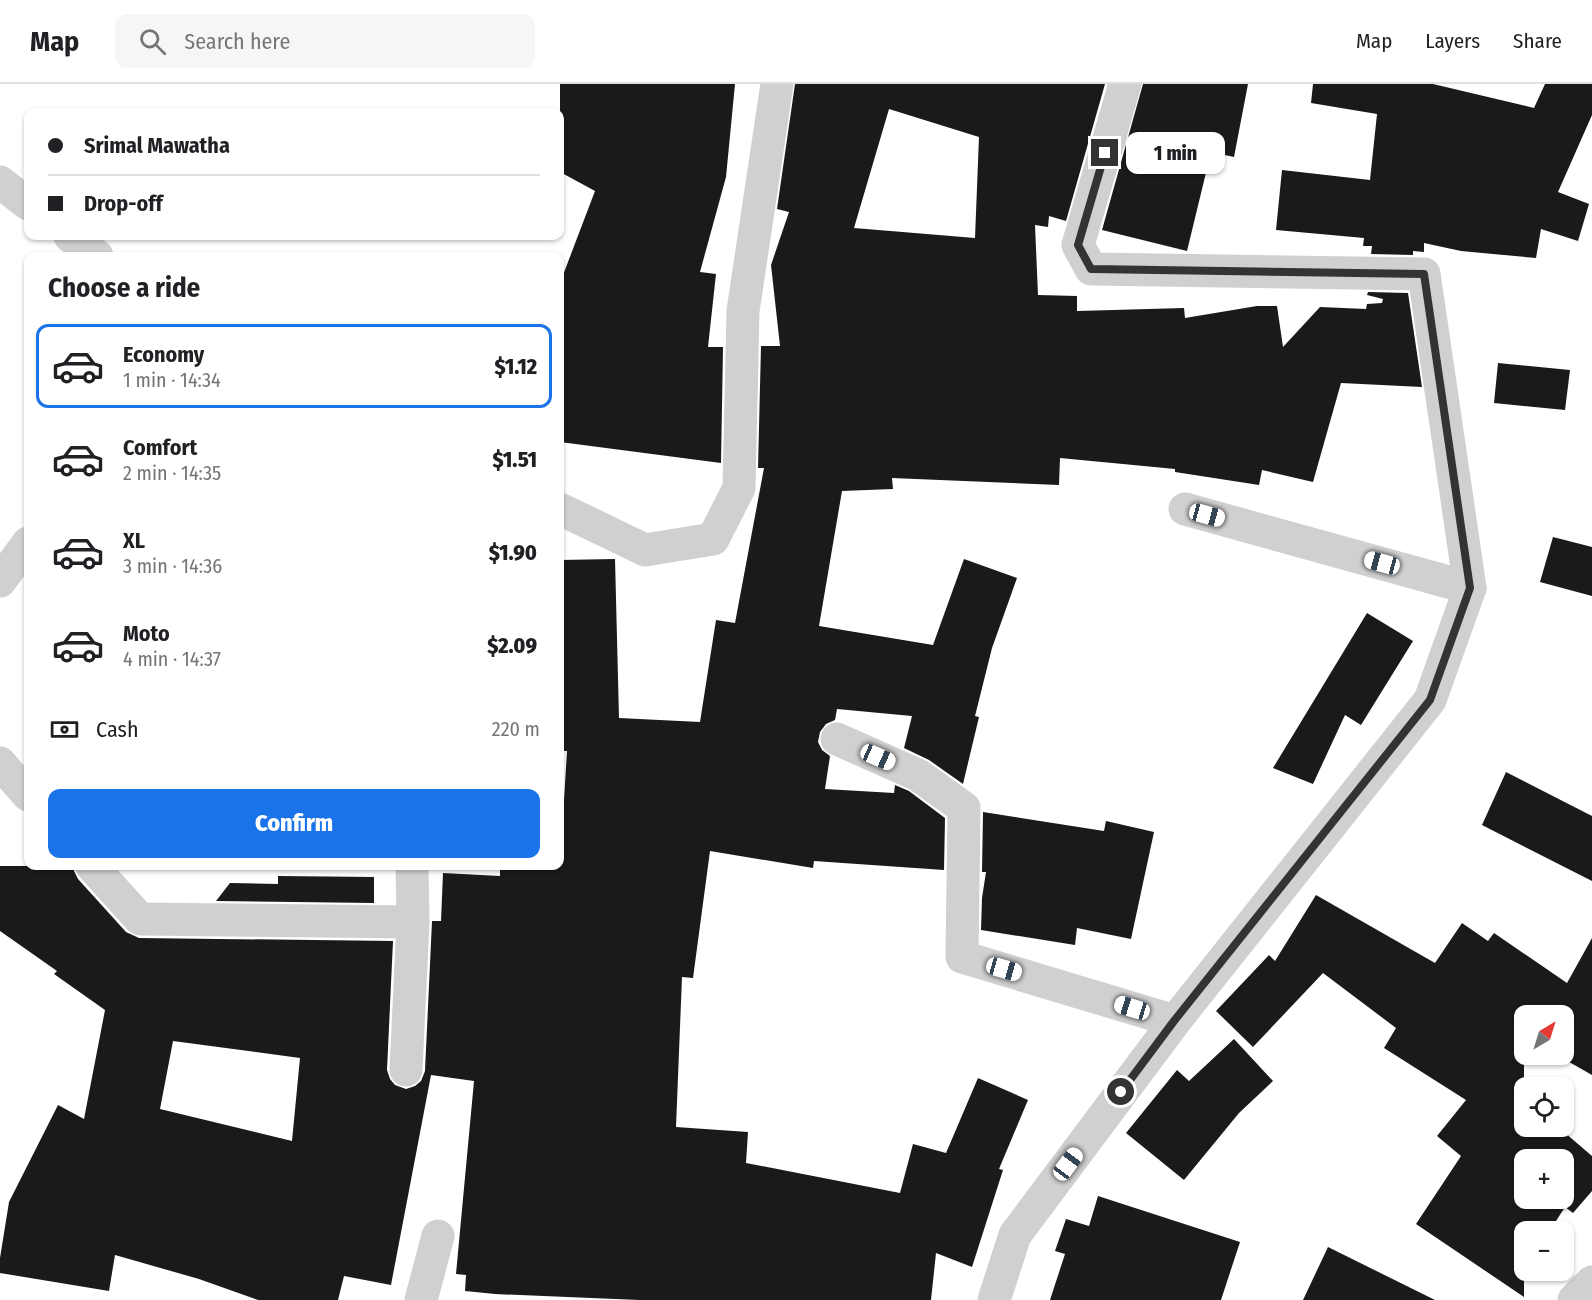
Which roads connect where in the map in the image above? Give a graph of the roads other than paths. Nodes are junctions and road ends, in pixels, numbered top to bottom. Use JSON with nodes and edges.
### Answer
{"nodes":[{"id":1,"x":777,"y":84,"type":"edge"},
{"id":2,"x":1125,"y":84,"type":"edge"},
{"id":3,"x":0,"y":182,"type":"edge"},
{"id":4,"x":24,"y":201,"type":"edge"},
{"id":5,"x":75,"y":240,"type":"edge"},
{"id":6,"x":92,"y":252,"type":"edge"},
{"id":7,"x":1185,"y":509,"type":"dead end"},
{"id":8,"x":564,"y":511,"type":"edge"},
{"id":9,"x":24,"y":548,"type":"edge"},
{"id":10,"x":0,"y":581,"type":"edge"},
{"id":11,"x":1470,"y":588,"type":"junction"},
{"id":12,"x":837,"y":739,"type":"dead end"},
{"id":13,"x":0,"y":763,"type":"edge"},
{"id":14,"x":24,"y":790,"type":"edge"},
{"id":15,"x":96,"y":870,"type":"edge"},
{"id":16,"x":412,"y":870,"type":"edge"},
{"id":17,"x":413,"y":922,"type":"junction"},
{"id":18,"x":1174,"y":1021,"type":"junction"},
{"id":19,"x":406,"y":1070,"type":"dead end"},
{"id":20,"x":438,"y":1236,"type":"dead end"},
{"id":21,"x":1592,"y":1281,"type":"edge"},
{"id":22,"x":421,"y":1300,"type":"edge"},
{"id":23,"x":994,"y":1300,"type":"edge"},
{"id":24,"x":1574,"y":1300,"type":"edge"}],
"edges":[{"from":1,"to":8,"type":"street"},
{"from":2,"to":11,"type":"street"},
{"from":3,"to":4,"type":"street"},
{"from":5,"to":6,"type":"street"},
{"from":7,"to":11,"type":"street"},
{"from":9,"to":10,"type":"street"},
{"from":11,"to":18,"type":"street"},
{"from":12,"to":18,"type":"street"},
{"from":13,"to":14,"type":"street"},
{"from":15,"to":17,"type":"street"},
{"from":16,"to":17,"type":"street"},
{"from":17,"to":19,"type":"street"},
{"from":18,"to":23,"type":"street"},
{"from":20,"to":22,"type":"street"},
{"from":21,"to":24,"type":"street"}]}
